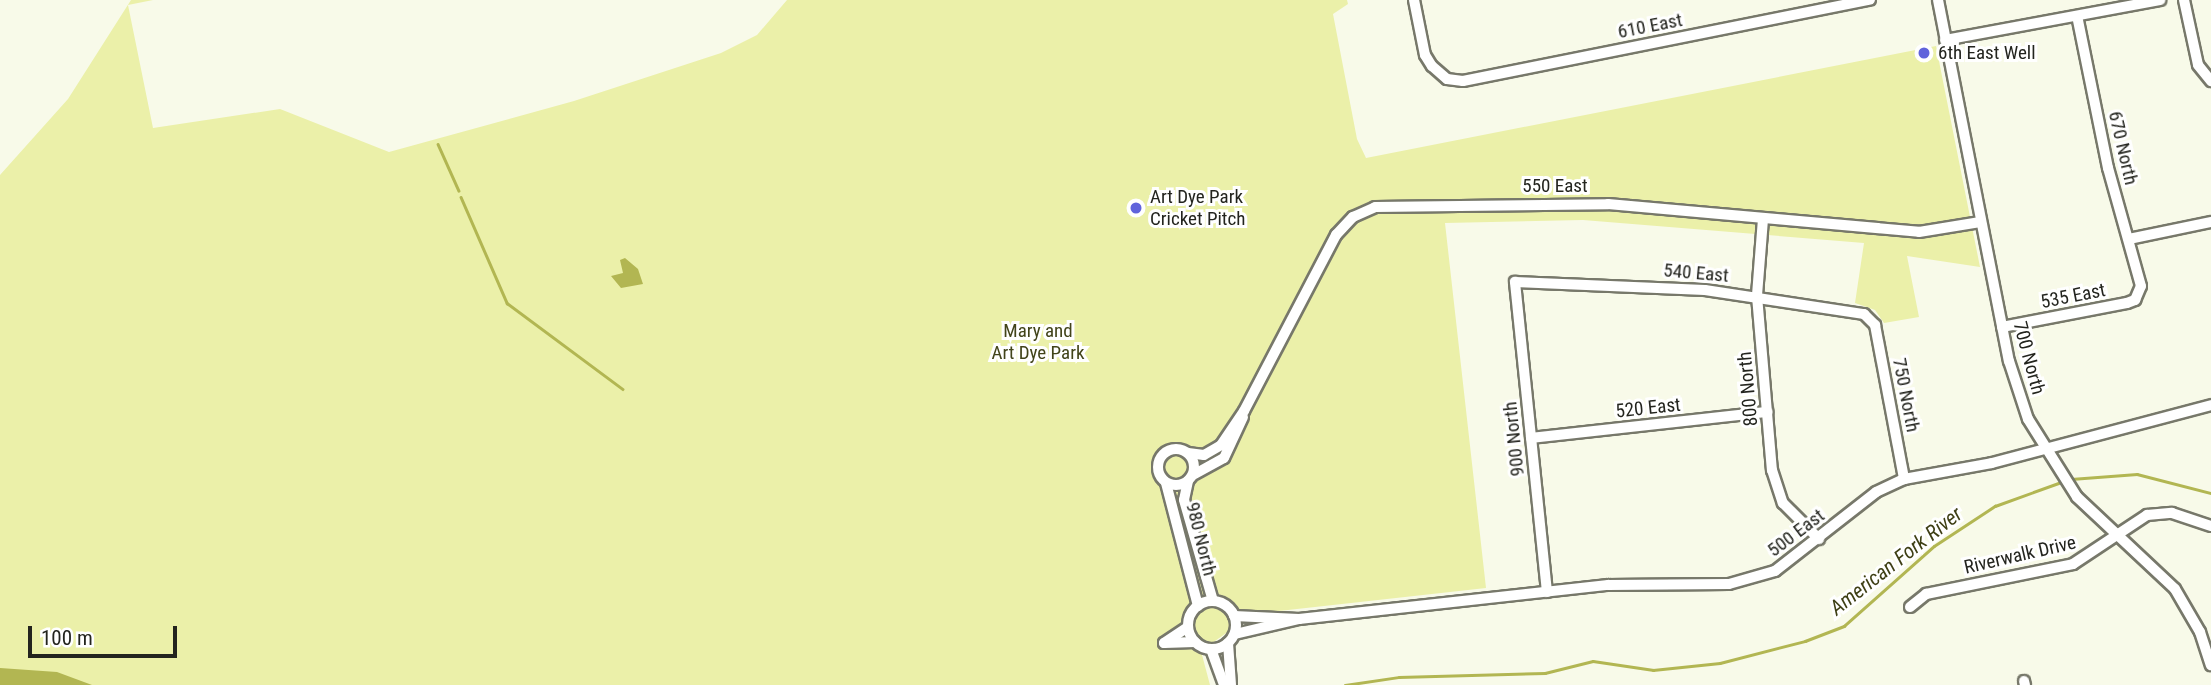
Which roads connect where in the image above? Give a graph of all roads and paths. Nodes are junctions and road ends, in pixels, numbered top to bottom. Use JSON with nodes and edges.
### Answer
{"nodes":[{"id":1,"x":1414,"y":0,"type":"edge"},
{"id":2,"x":1870,"y":0,"type":"edge"},
{"id":3,"x":1938,"y":0,"type":"edge"},
{"id":4,"x":2160,"y":0,"type":"edge"},
{"id":5,"x":2184,"y":0,"type":"edge"},
{"id":6,"x":2098,"y":6,"type":"edge"},
{"id":7,"x":2077,"y":16,"type":"junction"},
{"id":8,"x":1945,"y":40,"type":"junction"},
{"id":9,"x":2211,"y":81,"type":"edge"},
{"id":10,"x":1763,"y":219,"type":"junction"},
{"id":11,"x":1980,"y":222,"type":"junction"},
{"id":12,"x":2211,"y":222,"type":"edge"},
{"id":13,"x":2129,"y":239,"type":"junction"},
{"id":14,"x":1515,"y":282,"type":"joint"},
{"id":15,"x":2141,"y":286,"type":"joint"},
{"id":16,"x":1758,"y":296,"type":"junction"},
{"id":17,"x":1871,"y":318,"type":"joint"},
{"id":18,"x":2002,"y":327,"type":"junction"},
{"id":19,"x":2211,"y":405,"type":"edge"},
{"id":20,"x":1244,"y":411,"type":"junction"},
{"id":21,"x":1768,"y":412,"type":"junction"},
{"id":22,"x":1531,"y":438,"type":"junction"},
{"id":23,"x":2044,"y":450,"type":"junction"},
{"id":24,"x":1188,"y":453,"type":"junction"},
{"id":25,"x":1191,"y":478,"type":"junction"},
{"id":26,"x":1904,"y":479,"type":"junction"},
{"id":27,"x":1166,"y":482,"type":"junction"},
{"id":28,"x":2211,"y":526,"type":"edge"},
{"id":29,"x":2116,"y":534,"type":"junction"},
{"id":30,"x":1819,"y":538,"type":"junction"},
{"id":31,"x":1547,"y":592,"type":"junction"},
{"id":32,"x":1213,"y":601,"type":"junction"},
{"id":33,"x":1198,"y":606,"type":"junction"},
{"id":34,"x":1910,"y":607,"type":"dead end"},
{"id":35,"x":1234,"y":615,"type":"junction"},
{"id":36,"x":1299,"y":619,"type":"junction"},
{"id":37,"x":1188,"y":627,"type":"junction"},
{"id":38,"x":1231,"y":639,"type":"junction"},
{"id":39,"x":1195,"y":642,"type":"junction"},
{"id":40,"x":1211,"y":649,"type":"junction"},
{"id":41,"x":2211,"y":665,"type":"edge"},
{"id":42,"x":1224,"y":685,"type":"edge"},
{"id":43,"x":1231,"y":685,"type":"edge"}],
"edges":[{"from":1,"to":2,"type":"street","name":"610 East"},
{"from":3,"to":8,"type":"street","name":"700 North"},
{"from":4,"to":6,"type":"street"},
{"from":5,"to":9,"type":"street"},
{"from":6,"to":7,"type":"street"},
{"from":7,"to":8,"type":"street"},
{"from":7,"to":13,"type":"street","name":"670 North"},
{"from":8,"to":11,"type":"street","name":"700 North"},
{"from":10,"to":11,"type":"street","name":"550 East"},
{"from":10,"to":16,"type":"street","name":"800 North"},
{"from":10,"to":20,"type":"street","name":"550 East"},
{"from":11,"to":18,"type":"street","name":"700 North"},
{"from":12,"to":13,"type":"street"},
{"from":13,"to":15,"type":"street","name":"670 North"},
{"from":14,"to":16,"type":"street","name":"540 East"},
{"from":14,"to":22,"type":"street","name":"900 North"},
{"from":15,"to":18,"type":"street","name":"535 East"},
{"from":16,"to":17,"type":"street","name":"540 East"},
{"from":16,"to":21,"type":"street","name":"800 North"},
{"from":17,"to":26,"type":"street","name":"750 North"},
{"from":18,"to":23,"type":"street","name":"700 North"},
{"from":19,"to":23,"type":"street","name":"500 East"},
{"from":20,"to":24,"type":"street","name":"550 East"},
{"from":20,"to":25,"type":"street","name":"550 East"},
{"from":21,"to":22,"type":"street","name":"520 East"},
{"from":21,"to":30,"type":"street","name":"800 North"},
{"from":22,"to":31,"type":"street","name":"900 North"},
{"from":23,"to":26,"type":"street","name":"500 East"},
{"from":23,"to":29,"type":"street","name":"700 North"},
{"from":24,"to":25,"type":"street"},
{"from":24,"to":27,"type":"street"},
{"from":25,"to":27,"type":"street"},
{"from":25,"to":32,"type":"street","name":"980 North"},
{"from":26,"to":30,"type":"street","name":"500 East"},
{"from":27,"to":33,"type":"street","name":"980 North"},
{"from":28,"to":29,"type":"street","name":"Riverwalk Drive"},
{"from":29,"to":34,"type":"street","name":"Riverwalk Drive"},
{"from":29,"to":41,"type":"street","name":"700 North"},
{"from":30,"to":31,"type":"street","name":"500 East"},
{"from":31,"to":36,"type":"street","name":"500 East"},
{"from":32,"to":33,"type":"street"},
{"from":32,"to":35,"type":"street"},
{"from":33,"to":37,"type":"street"},
{"from":35,"to":36,"type":"street","name":"500 East"},
{"from":35,"to":38,"type":"street"},
{"from":36,"to":38,"type":"street","name":"500 East"},
{"from":37,"to":39,"type":"street"},
{"from":37,"to":39,"type":"street"},
{"from":38,"to":40,"type":"street"},
{"from":38,"to":43,"type":"street"},
{"from":39,"to":40,"type":"street"},
{"from":40,"to":42,"type":"street"}]}
